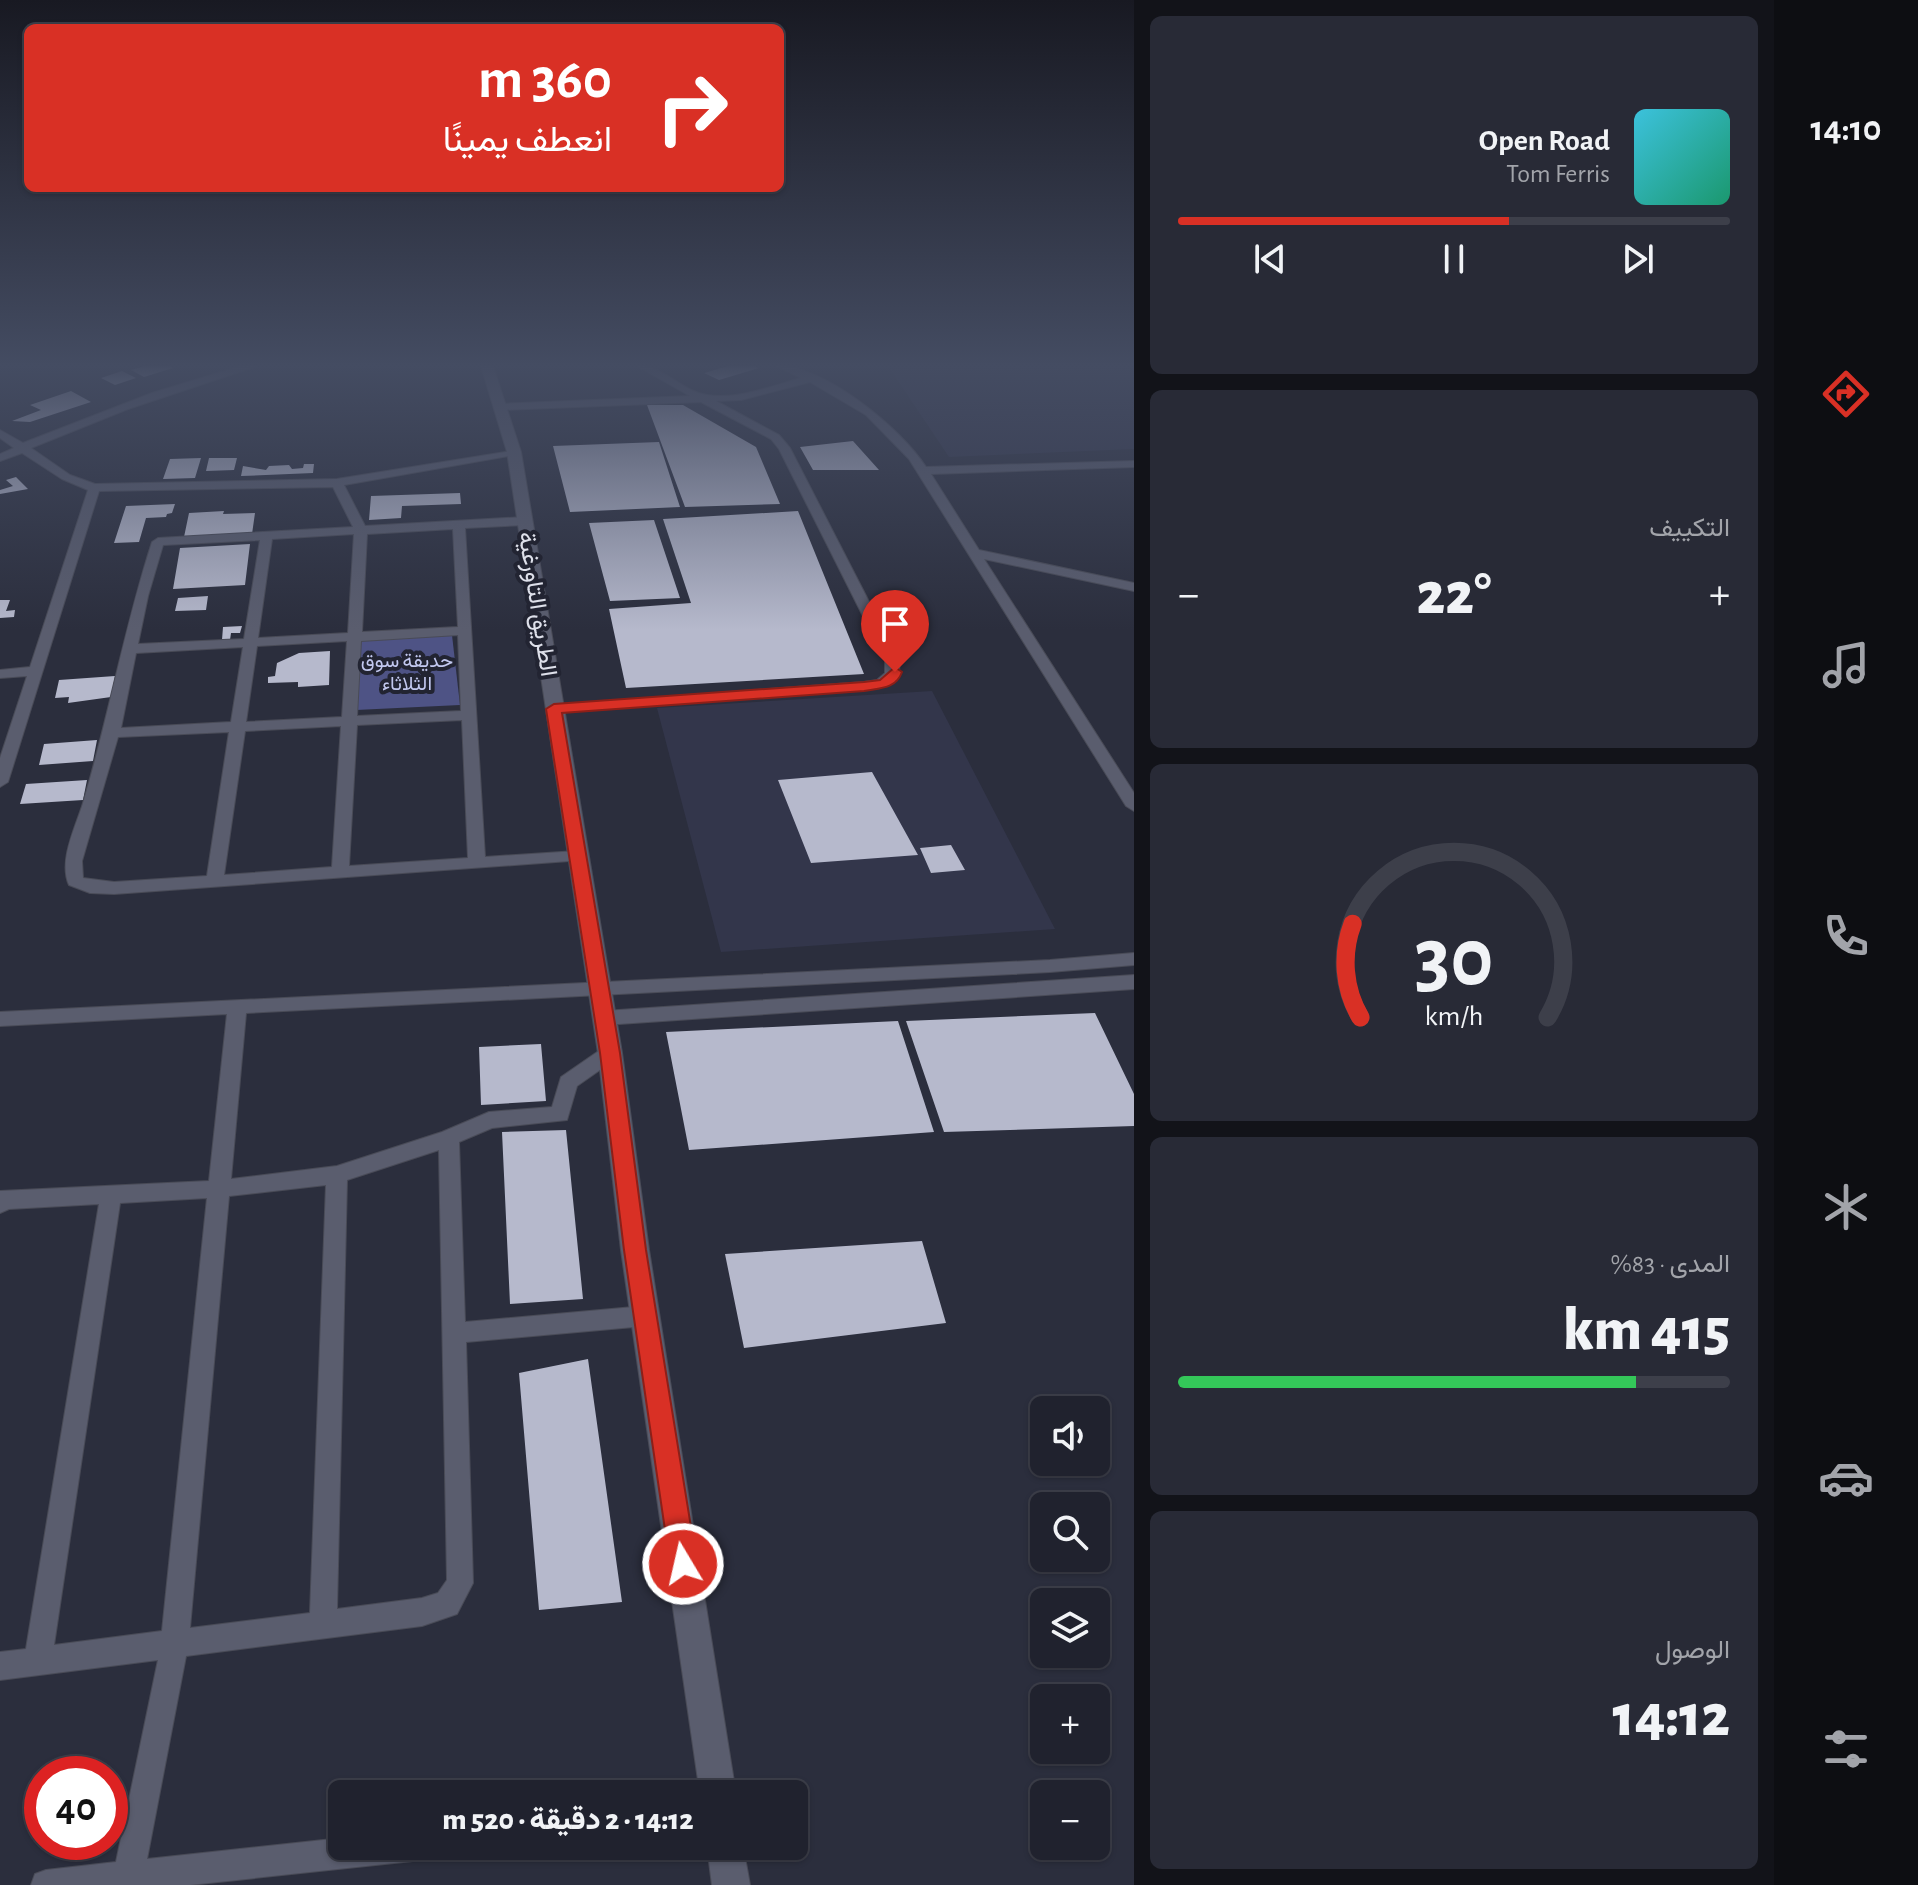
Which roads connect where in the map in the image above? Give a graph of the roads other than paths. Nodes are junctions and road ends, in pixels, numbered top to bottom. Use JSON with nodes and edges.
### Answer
{"nodes":[{"id":1,"x":32,"y":454,"type":"edge"},
{"id":2,"x":503,"y":454,"type":"edge"},
{"id":3,"x":514,"y":454,"type":"edge"},
{"id":4,"x":787,"y":454,"type":"edge"},
{"id":5,"x":910,"y":454,"type":"edge"},
{"id":6,"x":1134,"y":464,"type":"edge"},
{"id":7,"x":922,"y":471,"type":"junction"},
{"id":8,"x":337,"y":483,"type":"junction"},
{"id":9,"x":94,"y":488,"type":"junction"},
{"id":10,"x":525,"y":521,"type":"junction"},
{"id":11,"x":459,"y":524,"type":"junction"},
{"id":12,"x":361,"y":530,"type":"junction"},
{"id":13,"x":267,"y":534,"type":"junction"},
{"id":14,"x":972,"y":552,"type":"junction"},
{"id":15,"x":1134,"y":587,"type":"edge"},
{"id":16,"x":464,"y":631,"type":"junction"},
{"id":17,"x":354,"y":638,"type":"junction"},
{"id":18,"x":251,"y":642,"type":"junction"},
{"id":19,"x":131,"y":649,"type":"junction"},
{"id":20,"x":35,"y":671,"type":"junction"},
{"id":21,"x":0,"y":674,"type":"edge"},
{"id":22,"x":554,"y":709,"type":"junction"},
{"id":23,"x":469,"y":715,"type":"junction"},
{"id":24,"x":352,"y":721,"type":"junction"},
{"id":25,"x":237,"y":727,"type":"junction"},
{"id":26,"x":112,"y":733,"type":"junction"},
{"id":27,"x":0,"y":782,"type":"edge"},
{"id":28,"x":1134,"y":806,"type":"edge"},
{"id":29,"x":577,"y":856,"type":"junction"},
{"id":30,"x":477,"y":863,"type":"junction"},
{"id":31,"x":340,"y":873,"type":"junction"},
{"id":32,"x":214,"y":883,"type":"junction"},
{"id":33,"x":1134,"y":959,"type":"edge"},
{"id":34,"x":1134,"y":982,"type":"edge"},
{"id":35,"x":599,"y":990,"type":"junction"},
{"id":36,"x":237,"y":1005,"type":"junction"},
{"id":37,"x":604,"y":1018,"type":"junction"},
{"id":38,"x":0,"y":1019,"type":"edge"},
{"id":39,"x":610,"y":1053,"type":"junction"},
{"id":40,"x":449,"y":1138,"type":"junction"},
{"id":41,"x":337,"y":1175,"type":"junction"},
{"id":42,"x":217,"y":1189,"type":"junction"},
{"id":43,"x":111,"y":1193,"type":"junction"},
{"id":44,"x":0,"y":1204,"type":"edge"},
{"id":45,"x":645,"y":1316,"type":"junction"},
{"id":46,"x":454,"y":1333,"type":"junction"},
{"id":47,"x":323,"y":1624,"type":"junction"},
{"id":48,"x":175,"y":1643,"type":"junction"},
{"id":49,"x":38,"y":1661,"type":"junction"},
{"id":50,"x":0,"y":1666,"type":"edge"},
{"id":51,"x":716,"y":1780,"type":"edge"},
{"id":52,"x":328,"y":1857,"type":"edge"},
{"id":53,"x":727,"y":1860,"type":"edge"},
{"id":54,"x":128,"y":1877,"type":"junction"},
{"id":55,"x":175,"y":1878,"type":"edge"},
{"id":56,"x":46,"y":1885,"type":"edge"},
{"id":57,"x":731,"y":1885,"type":"edge"}],
"edges":[{"from":1,"to":9,"type":"street"},
{"from":2,"to":8,"type":"street"},
{"from":3,"to":10,"type":"street","name":"الطريق التاورغية"},
{"from":4,"to":22,"type":"street"},
{"from":5,"to":7,"type":"street"},
{"from":6,"to":7,"type":"street"},
{"from":7,"to":14,"type":"street"},
{"from":8,"to":9,"type":"street"},
{"from":8,"to":12,"type":"street"},
{"from":9,"to":20,"type":"street"},
{"from":10,"to":11,"type":"street"},
{"from":10,"to":22,"type":"street","name":"الطريق التاورغية"},
{"from":11,"to":12,"type":"street"},
{"from":11,"to":16,"type":"street"},
{"from":12,"to":13,"type":"street"},
{"from":12,"to":17,"type":"street"},
{"from":13,"to":18,"type":"street"},
{"from":13,"to":19,"type":"street"},
{"from":14,"to":15,"type":"street"},
{"from":14,"to":28,"type":"street"},
{"from":16,"to":17,"type":"street"},
{"from":16,"to":23,"type":"street"},
{"from":17,"to":18,"type":"street"},
{"from":17,"to":24,"type":"street"},
{"from":18,"to":19,"type":"street"},
{"from":18,"to":25,"type":"street"},
{"from":19,"to":26,"type":"street"},
{"from":20,"to":21,"type":"street"},
{"from":20,"to":27,"type":"street"},
{"from":22,"to":29,"type":"street","name":"الطريق التاورغية"},
{"from":23,"to":24,"type":"street"},
{"from":23,"to":30,"type":"street"},
{"from":24,"to":25,"type":"street"},
{"from":24,"to":31,"type":"street"},
{"from":25,"to":26,"type":"street"},
{"from":25,"to":32,"type":"street"},
{"from":26,"to":32,"type":"street"},
{"from":29,"to":30,"type":"street"},
{"from":29,"to":35,"type":"street","name":"الطريق التاورغية"},
{"from":30,"to":31,"type":"street"},
{"from":31,"to":32,"type":"street"},
{"from":33,"to":35,"type":"street"},
{"from":34,"to":37,"type":"street"},
{"from":35,"to":36,"type":"street"},
{"from":35,"to":37,"type":"street","name":"الطريق التاورغية"},
{"from":36,"to":38,"type":"street"},
{"from":36,"to":42,"type":"street"},
{"from":37,"to":39,"type":"street","name":"الطريق التاورغية"},
{"from":39,"to":40,"type":"street"},
{"from":39,"to":45,"type":"street","name":"الطريق التاورغية"},
{"from":40,"to":41,"type":"street"},
{"from":40,"to":46,"type":"street"},
{"from":41,"to":42,"type":"street"},
{"from":41,"to":47,"type":"street"},
{"from":42,"to":43,"type":"street"},
{"from":42,"to":48,"type":"street"},
{"from":43,"to":44,"type":"street"},
{"from":43,"to":49,"type":"street"},
{"from":45,"to":46,"type":"street"},
{"from":45,"to":51,"type":"street","name":"الطريق التاورغية"},
{"from":46,"to":47,"type":"street"},
{"from":47,"to":48,"type":"street"},
{"from":48,"to":49,"type":"street"},
{"from":48,"to":54,"type":"street"},
{"from":49,"to":50,"type":"street"},
{"from":52,"to":55,"type":"street"},
{"from":53,"to":57,"type":"street"},
{"from":54,"to":55,"type":"street"},
{"from":54,"to":56,"type":"street"}]}
